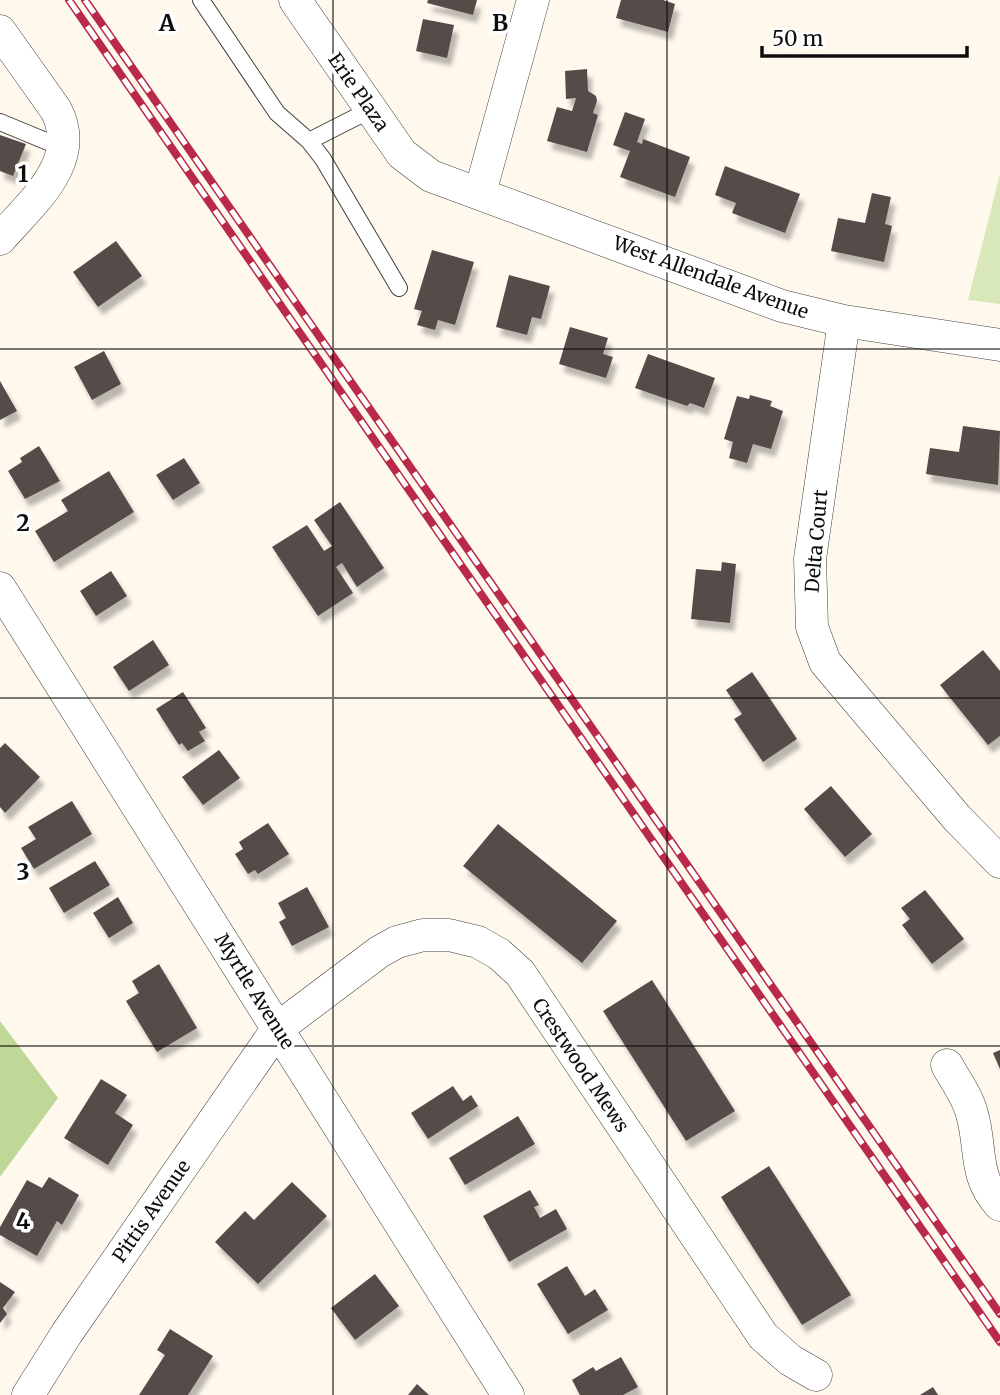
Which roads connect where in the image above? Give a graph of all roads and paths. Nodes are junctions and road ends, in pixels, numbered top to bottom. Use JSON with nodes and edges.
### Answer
{"nodes":[{"id":1,"x":201,"y":0,"type":"edge"},
{"id":2,"x":295,"y":0,"type":"edge"},
{"id":3,"x":533,"y":0,"type":"edge"},
{"id":4,"x":0,"y":31,"type":"edge"},
{"id":5,"x":372,"y":109,"type":"junction"},
{"id":6,"x":0,"y":122,"type":"edge"},
{"id":7,"x":309,"y":141,"type":"junction"},
{"id":8,"x":65,"y":149,"type":"junction"},
{"id":9,"x":431,"y":176,"type":"joint"},
{"id":10,"x":480,"y":193,"type":"junction"},
{"id":11,"x":0,"y":239,"type":"edge"},
{"id":12,"x":399,"y":288,"type":"dead end"},
{"id":13,"x":844,"y":321,"type":"junction"},
{"id":14,"x":1000,"y":345,"type":"edge"},
{"id":15,"x":0,"y":589,"type":"edge"},
{"id":16,"x":1000,"y":862,"type":"edge"},
{"id":17,"x":278,"y":1028,"type":"junction"},
{"id":18,"x":947,"y":1065,"type":"dead end"},
{"id":19,"x":1000,"y":1205,"type":"edge"},
{"id":20,"x":816,"y":1375,"type":"dead end"},
{"id":21,"x":28,"y":1395,"type":"edge"},
{"id":22,"x":508,"y":1395,"type":"edge"}],
"edges":[{"from":1,"to":7,"type":"lane"},
{"from":2,"to":5,"type":"street","name":"Erie Plaza"},
{"from":3,"to":10,"type":"street"},
{"from":4,"to":8,"type":"street"},
{"from":5,"to":7,"type":"lane"},
{"from":5,"to":9,"type":"street","name":"Erie Plaza"},
{"from":6,"to":8,"type":"lane"},
{"from":7,"to":12,"type":"lane"},
{"from":8,"to":11,"type":"street"},
{"from":9,"to":10,"type":"street","name":"West Allendale Avenue"},
{"from":10,"to":13,"type":"street","name":"West Allendale Avenue"},
{"from":13,"to":14,"type":"street","name":"West Allendale Avenue"},
{"from":13,"to":16,"type":"street","name":"Delta Court"},
{"from":15,"to":17,"type":"street","name":"Myrtle Avenue"},
{"from":17,"to":20,"type":"street","name":"Crestwood Mews"},
{"from":17,"to":21,"type":"street","name":"Pittis Avenue"},
{"from":17,"to":22,"type":"street","name":"Myrtle Avenue"},
{"from":18,"to":19,"type":"street"}]}
